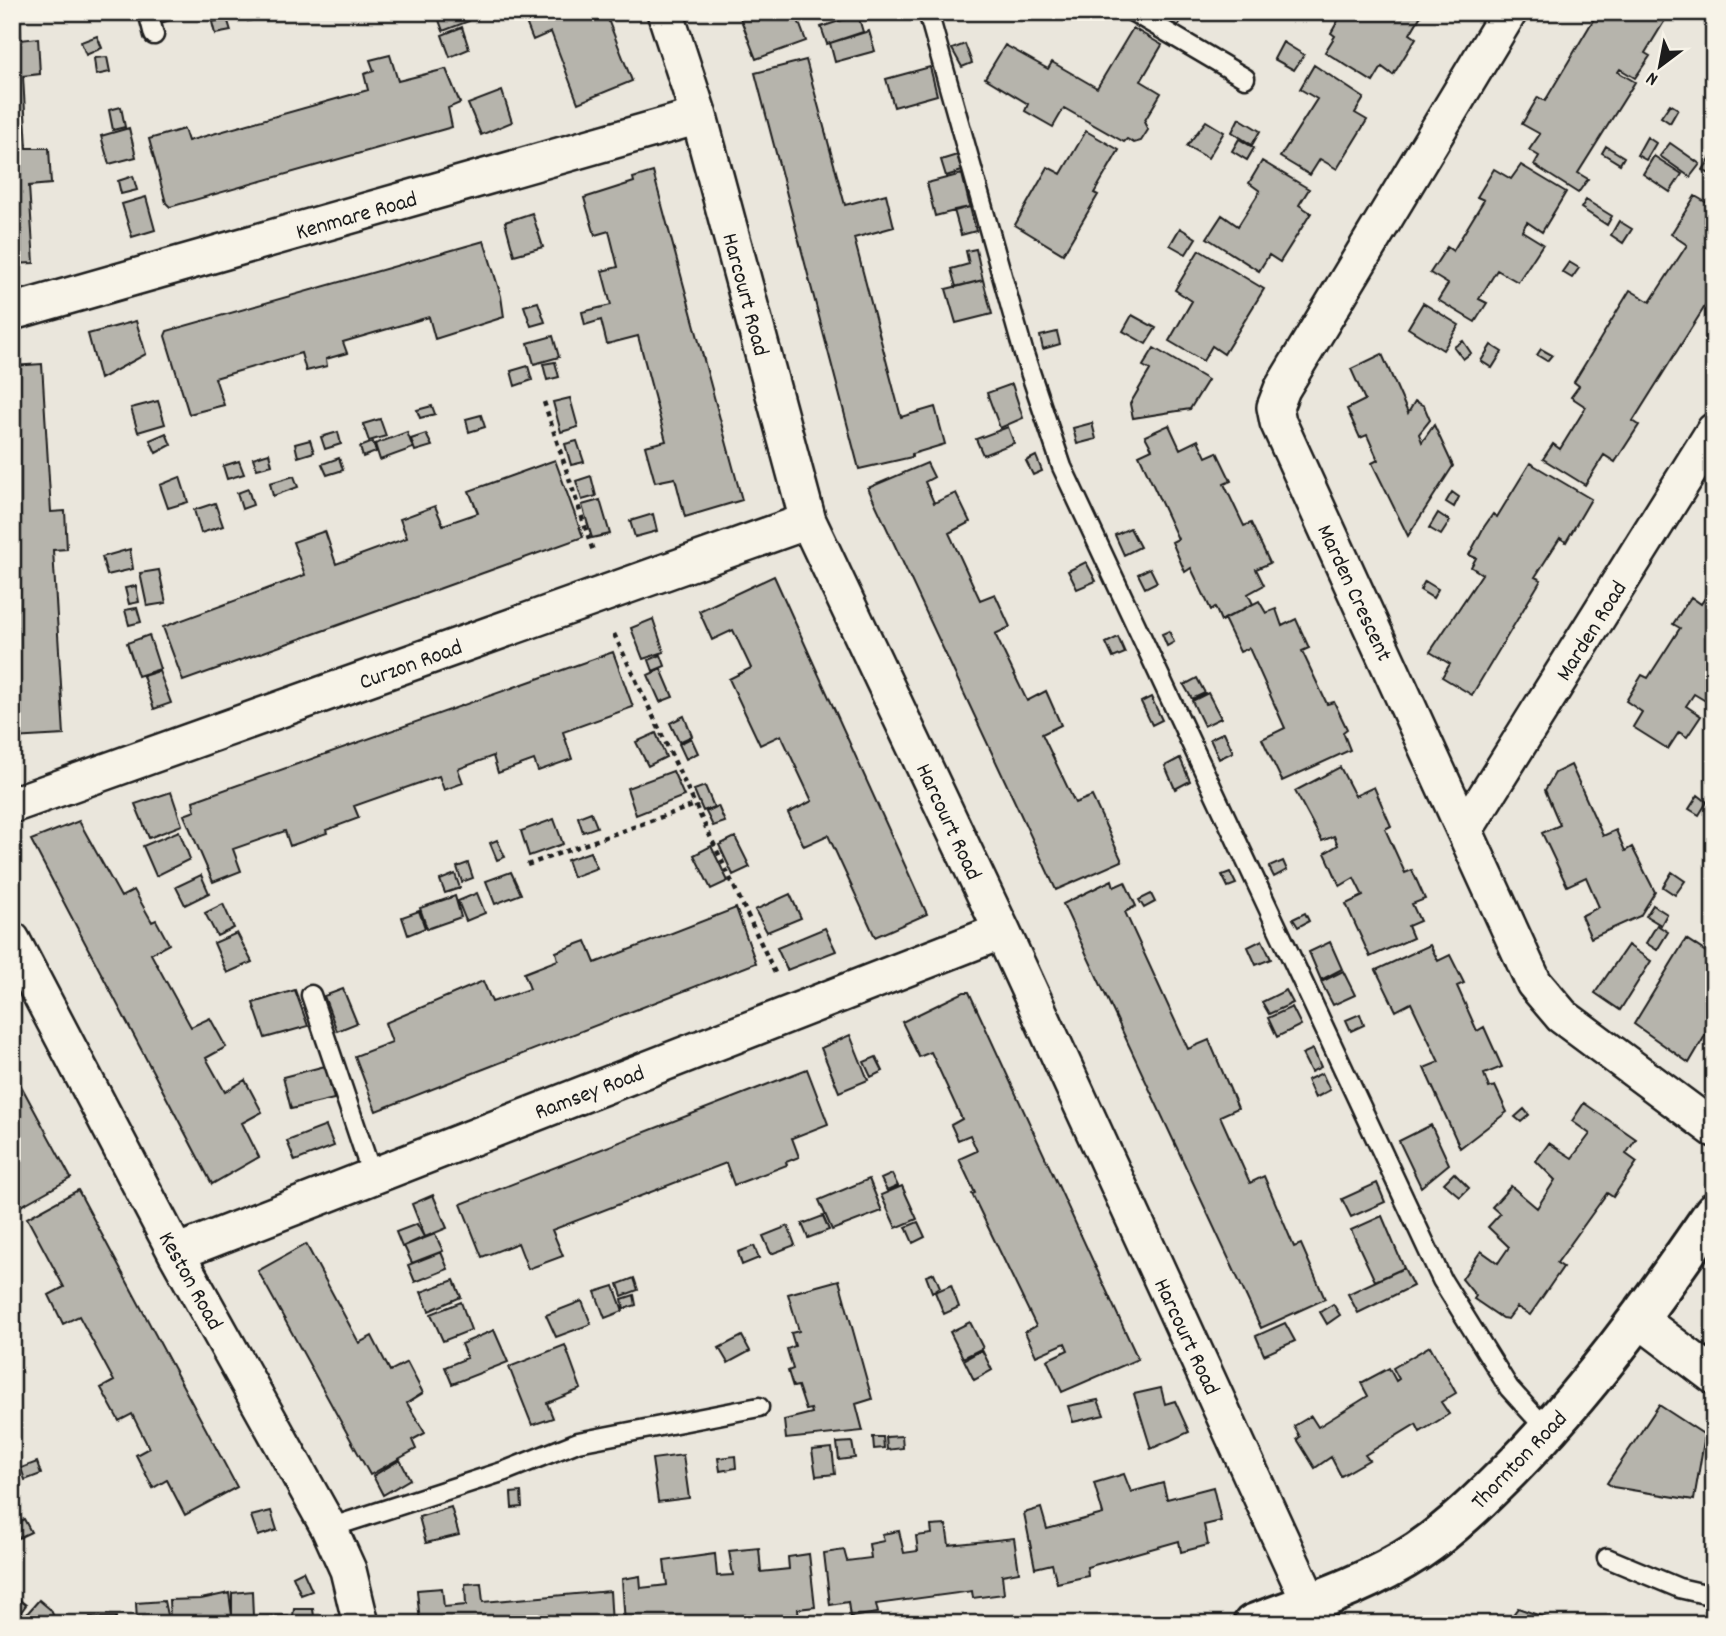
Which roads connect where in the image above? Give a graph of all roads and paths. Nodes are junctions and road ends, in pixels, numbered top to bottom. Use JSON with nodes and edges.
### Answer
{"nodes":[{"id":1,"x":148,"y":12,"type":"edge"},
{"id":2,"x":665,"y":12,"type":"edge"},
{"id":3,"x":928,"y":12,"type":"edge"},
{"id":4,"x":1133,"y":12,"type":"edge"},
{"id":5,"x":1509,"y":12,"type":"edge"},
{"id":6,"x":155,"y":35,"type":"dead end"},
{"id":7,"x":1245,"y":78,"type":"dead end"},
{"id":8,"x":699,"y":116,"type":"junction"},
{"id":9,"x":12,"y":312,"type":"edge"},
{"id":10,"x":544,"y":402,"type":"dead end"},
{"id":11,"x":1714,"y":431,"type":"edge"},
{"id":12,"x":808,"y":521,"type":"junction"},
{"id":13,"x":607,"y":593,"type":"junction"},
{"id":14,"x":12,"y":805,"type":"edge"},
{"id":15,"x":695,"y":805,"type":"junction"},
{"id":16,"x":1466,"y":828,"type":"junction"},
{"id":17,"x":527,"y":865,"type":"dead end"},
{"id":18,"x":1002,"y":931,"type":"junction"},
{"id":19,"x":12,"y":940,"type":"edge"},
{"id":20,"x":311,"y":995,"type":"dead end"},
{"id":21,"x":793,"y":1012,"type":"junction"},
{"id":22,"x":1714,"y":1129,"type":"edge"},
{"id":23,"x":372,"y":1175,"type":"junction"},
{"id":24,"x":1714,"y":1212,"type":"edge"},
{"id":25,"x":176,"y":1253,"type":"junction"},
{"id":26,"x":1640,"y":1321,"type":"junction"},
{"id":27,"x":1714,"y":1376,"type":"edge"},
{"id":28,"x":759,"y":1407,"type":"dead end"},
{"id":29,"x":1548,"y":1431,"type":"junction"},
{"id":30,"x":329,"y":1528,"type":"junction"},
{"id":31,"x":1607,"y":1558,"type":"dead end"},
{"id":32,"x":1714,"y":1596,"type":"edge"},
{"id":33,"x":1310,"y":1603,"type":"junction"},
{"id":34,"x":361,"y":1624,"type":"edge"},
{"id":35,"x":1253,"y":1624,"type":"edge"}],
"edges":[{"from":1,"to":6,"type":"lane"},
{"from":2,"to":8,"type":"street","name":"Harcourt Road"},
{"from":3,"to":29,"type":"lane"},
{"from":4,"to":7,"type":"lane"},
{"from":5,"to":16,"type":"street","name":"Marden Crescent"},
{"from":8,"to":9,"type":"street","name":"Kenmare Road"},
{"from":8,"to":12,"type":"street","name":"Harcourt Road"},
{"from":10,"to":13,"type":"path"},
{"from":11,"to":16,"type":"street","name":"Marden Road"},
{"from":12,"to":13,"type":"street","name":"Curzon Road"},
{"from":12,"to":18,"type":"street","name":"Harcourt Road"},
{"from":13,"to":14,"type":"street","name":"Curzon Road"},
{"from":13,"to":15,"type":"path"},
{"from":15,"to":17,"type":"path"},
{"from":15,"to":21,"type":"path"},
{"from":16,"to":22,"type":"street","name":"Marden Crescent"},
{"from":18,"to":21,"type":"street","name":"Ramsey Road"},
{"from":18,"to":33,"type":"street","name":"Harcourt Road"},
{"from":19,"to":25,"type":"street","name":"Keston Road"},
{"from":20,"to":23,"type":"lane"},
{"from":21,"to":23,"type":"street","name":"Ramsey Road"},
{"from":23,"to":25,"type":"street","name":"Ramsey Road"},
{"from":24,"to":26,"type":"highway","name":"Thornton Road"},
{"from":25,"to":30,"type":"street","name":"Keston Road"},
{"from":26,"to":27,"type":"street"},
{"from":26,"to":29,"type":"highway","name":"Thornton Road"},
{"from":28,"to":30,"type":"lane"},
{"from":29,"to":33,"type":"highway","name":"Thornton Road"},
{"from":30,"to":34,"type":"street","name":"Keston Road"},
{"from":31,"to":32,"type":"lane"},
{"from":33,"to":35,"type":"highway","name":"Thornton Road"}]}
